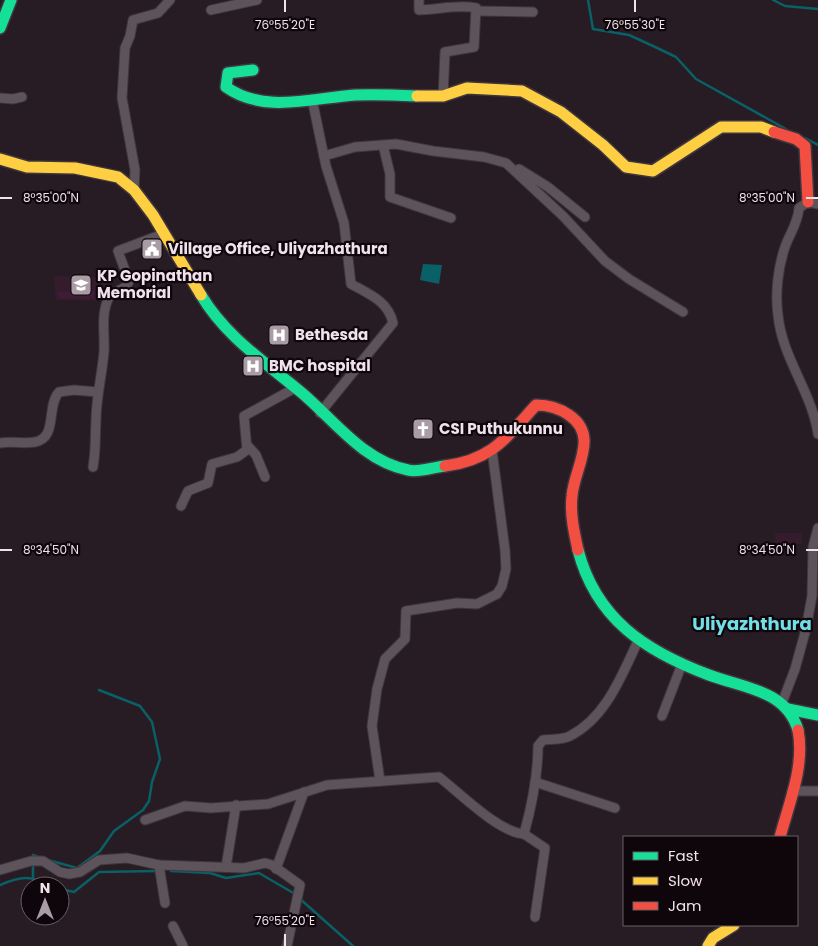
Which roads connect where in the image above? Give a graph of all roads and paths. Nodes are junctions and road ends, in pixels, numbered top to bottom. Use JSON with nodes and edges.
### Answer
{"nodes":[{"id":1,"x":11,"y":0,"type":"edge"},
{"id":2,"x":170,"y":0,"type":"edge"},
{"id":3,"x":257,"y":0,"type":"edge"},
{"id":4,"x":419,"y":0,"type":"edge"},
{"id":5,"x":210,"y":10,"type":"dead end"},
{"id":6,"x":476,"y":11,"type":"junction"},
{"id":7,"x":533,"y":12,"type":"dead end"},
{"id":8,"x":0,"y":28,"type":"edge"},
{"id":9,"x":252,"y":70,"type":"dead end"},
{"id":10,"x":443,"y":96,"type":"junction"},
{"id":11,"x":22,"y":97,"type":"dead end"},
{"id":12,"x":0,"y":98,"type":"edge"},
{"id":13,"x":312,"y":99,"type":"junction"},
{"id":14,"x":383,"y":145,"type":"junction"},
{"id":15,"x":324,"y":156,"type":"junction"},
{"id":16,"x":0,"y":159,"type":"edge"},
{"id":17,"x":506,"y":163,"type":"junction"},
{"id":18,"x":134,"y":190,"type":"junction"},
{"id":19,"x":813,"y":203,"type":"edge"},
{"id":20,"x":585,"y":217,"type":"dead end"},
{"id":21,"x":451,"y":218,"type":"dead end"},
{"id":22,"x":163,"y":234,"type":"junction"},
{"id":23,"x":683,"y":312,"type":"dead end"},
{"id":24,"x":294,"y":388,"type":"junction"},
{"id":25,"x":98,"y":392,"type":"junction"},
{"id":26,"x":320,"y":413,"type":"junction"},
{"id":27,"x":818,"y":434,"type":"edge"},
{"id":28,"x":0,"y":443,"type":"edge"},
{"id":29,"x":248,"y":446,"type":"junction"},
{"id":30,"x":492,"y":450,"type":"junction"},
{"id":31,"x":93,"y":467,"type":"dead end"},
{"id":32,"x":265,"y":477,"type":"dead end"},
{"id":33,"x":180,"y":506,"type":"dead end"},
{"id":34,"x":818,"y":528,"type":"edge"},
{"id":35,"x":639,"y":639,"type":"junction"},
{"id":36,"x":682,"y":664,"type":"junction"},
{"id":37,"x":785,"y":706,"type":"junction"},
{"id":38,"x":818,"y":714,"type":"edge"},
{"id":39,"x":662,"y":716,"type":"dead end"},
{"id":40,"x":380,"y":781,"type":"junction"},
{"id":41,"x":535,"y":782,"type":"junction"},
{"id":42,"x":792,"y":791,"type":"junction"},
{"id":43,"x":818,"y":791,"type":"edge"},
{"id":44,"x":304,"y":792,"type":"junction"},
{"id":45,"x":236,"y":805,"type":"junction"},
{"id":46,"x":615,"y":808,"type":"dead end"},
{"id":47,"x":146,"y":820,"type":"dead end"},
{"id":48,"x":524,"y":834,"type":"junction"},
{"id":49,"x":780,"y":836,"type":"edge"},
{"id":50,"x":159,"y":865,"type":"junction"},
{"id":51,"x":226,"y":867,"type":"junction"},
{"id":52,"x":276,"y":869,"type":"junction"},
{"id":53,"x":0,"y":870,"type":"edge"},
{"id":54,"x":165,"y":903,"type":"dead end"},
{"id":55,"x":535,"y":917,"type":"dead end"},
{"id":56,"x":173,"y":926,"type":"dead end"},
{"id":57,"x":732,"y":926,"type":"edge"},
{"id":58,"x":183,"y":946,"type":"edge"},
{"id":59,"x":287,"y":946,"type":"edge"},
{"id":60,"x":708,"y":946,"type":"edge"}],
"edges":[{"from":1,"to":8,"type":"main road"},
{"from":2,"to":18,"type":"street"},
{"from":3,"to":5,"type":"street"},
{"from":4,"to":6,"type":"street"},
{"from":6,"to":7,"type":"street"},
{"from":6,"to":10,"type":"street"},
{"from":9,"to":13,"type":"main road"},
{"from":10,"to":13,"type":"main road"},
{"from":10,"to":19,"type":"main road"},
{"from":11,"to":12,"type":"street"},
{"from":13,"to":15,"type":"street"},
{"from":14,"to":15,"type":"street"},
{"from":14,"to":17,"type":"street"},
{"from":14,"to":21,"type":"street"},
{"from":15,"to":26,"type":"street"},
{"from":16,"to":18,"type":"main road"},
{"from":17,"to":20,"type":"street"},
{"from":17,"to":23,"type":"street"},
{"from":18,"to":22,"type":"main road"},
{"from":19,"to":27,"type":"street"},
{"from":22,"to":24,"type":"main road"},
{"from":22,"to":25,"type":"street"},
{"from":24,"to":26,"type":"main road"},
{"from":24,"to":29,"type":"street"},
{"from":25,"to":28,"type":"street"},
{"from":25,"to":31,"type":"street"},
{"from":26,"to":30,"type":"main road"},
{"from":29,"to":32,"type":"street"},
{"from":29,"to":33,"type":"street"},
{"from":30,"to":35,"type":"main road"},
{"from":30,"to":40,"type":"street"},
{"from":34,"to":37,"type":"street"},
{"from":35,"to":36,"type":"main road"},
{"from":35,"to":41,"type":"street"},
{"from":36,"to":37,"type":"main road"},
{"from":36,"to":39,"type":"street"},
{"from":37,"to":38,"type":"main road"},
{"from":37,"to":42,"type":"main road"},
{"from":40,"to":44,"type":"street"},
{"from":40,"to":48,"type":"street"},
{"from":41,"to":46,"type":"street"},
{"from":41,"to":48,"type":"street"},
{"from":42,"to":43,"type":"street"},
{"from":42,"to":49,"type":"main road"},
{"from":44,"to":45,"type":"street"},
{"from":44,"to":52,"type":"street"},
{"from":45,"to":47,"type":"street"},
{"from":45,"to":51,"type":"street"},
{"from":48,"to":55,"type":"street"},
{"from":50,"to":51,"type":"street"},
{"from":50,"to":53,"type":"street"},
{"from":50,"to":54,"type":"street"},
{"from":51,"to":52,"type":"street"},
{"from":52,"to":59,"type":"street"},
{"from":56,"to":58,"type":"street"},
{"from":57,"to":60,"type":"main road"}]}
